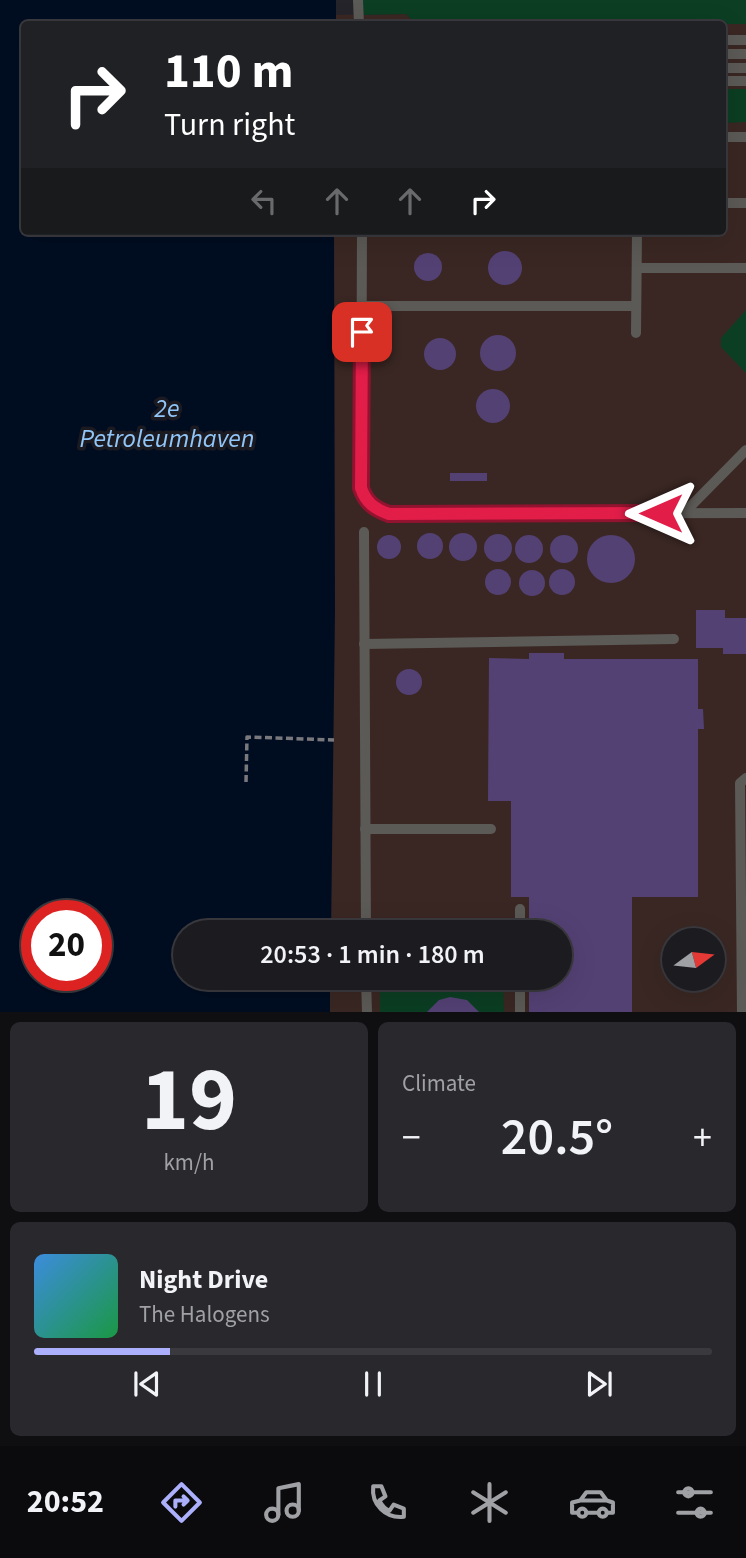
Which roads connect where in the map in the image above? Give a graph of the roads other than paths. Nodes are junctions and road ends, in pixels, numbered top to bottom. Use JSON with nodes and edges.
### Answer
{"nodes":[{"id":1,"x":358,"y":0,"type":"edge"},
{"id":2,"x":359,"y":21,"type":"edge"},
{"id":3,"x":726,"y":40,"type":"edge"},
{"id":4,"x":746,"y":40,"type":"edge"},
{"id":5,"x":726,"y":54,"type":"edge"},
{"id":6,"x":746,"y":54,"type":"edge"},
{"id":7,"x":726,"y":68,"type":"edge"},
{"id":8,"x":746,"y":68,"type":"edge"},
{"id":9,"x":726,"y":81,"type":"edge"},
{"id":10,"x":746,"y":81,"type":"edge"},
{"id":11,"x":726,"y":137,"type":"edge"},
{"id":12,"x":746,"y":137,"type":"edge"},
{"id":13,"x":726,"y":203,"type":"edge"},
{"id":14,"x":746,"y":203,"type":"edge"},
{"id":15,"x":362,"y":235,"type":"edge"},
{"id":16,"x":637,"y":235,"type":"edge"},
{"id":17,"x":637,"y":268,"type":"junction"},
{"id":18,"x":746,"y":268,"type":"edge"},
{"id":19,"x":362,"y":306,"type":"junction"},
{"id":20,"x":636,"y":306,"type":"junction"},
{"id":21,"x":636,"y":333,"type":"dead end"},
{"id":22,"x":746,"y":450,"type":"edge"},
{"id":23,"x":684,"y":513,"type":"junction"},
{"id":24,"x":746,"y":513,"type":"edge"},
{"id":25,"x":364,"y":532,"type":"dead end"},
{"id":26,"x":674,"y":639,"type":"dead end"},
{"id":27,"x":364,"y":643,"type":"junction"},
{"id":28,"x":746,"y":778,"type":"edge"},
{"id":29,"x":365,"y":829,"type":"junction"},
{"id":30,"x":491,"y":829,"type":"dead end"},
{"id":31,"x":520,"y":909,"type":"dead end"},
{"id":32,"x":366,"y":920,"type":"edge"},
{"id":33,"x":520,"y":920,"type":"edge"},
{"id":34,"x":744,"y":953,"type":"edge"},
{"id":35,"x":366,"y":990,"type":"edge"},
{"id":36,"x":520,"y":990,"type":"edge"},
{"id":37,"x":367,"y":1012,"type":"edge"},
{"id":38,"x":520,"y":1012,"type":"edge"},
{"id":39,"x":741,"y":1012,"type":"edge"}],
"edges":[{"from":1,"to":2,"type":"lane"},
{"from":3,"to":4,"type":"lane"},
{"from":5,"to":6,"type":"lane"},
{"from":7,"to":8,"type":"lane"},
{"from":9,"to":10,"type":"lane"},
{"from":11,"to":12,"type":"lane"},
{"from":13,"to":14,"type":"lane"},
{"from":15,"to":19,"type":"lane"},
{"from":16,"to":17,"type":"lane"},
{"from":17,"to":18,"type":"lane"},
{"from":17,"to":20,"type":"lane"},
{"from":19,"to":20,"type":"lane"},
{"from":19,"to":23,"type":"lane"},
{"from":20,"to":21,"type":"lane"},
{"from":22,"to":23,"type":"lane"},
{"from":23,"to":24,"type":"lane"},
{"from":25,"to":27,"type":"lane"},
{"from":26,"to":27,"type":"lane"},
{"from":27,"to":29,"type":"lane"},
{"from":28,"to":34,"type":"lane"},
{"from":29,"to":30,"type":"lane"},
{"from":29,"to":32,"type":"lane"},
{"from":31,"to":33,"type":"lane"},
{"from":34,"to":39,"type":"lane"},
{"from":35,"to":37,"type":"lane"},
{"from":36,"to":38,"type":"lane"}]}
